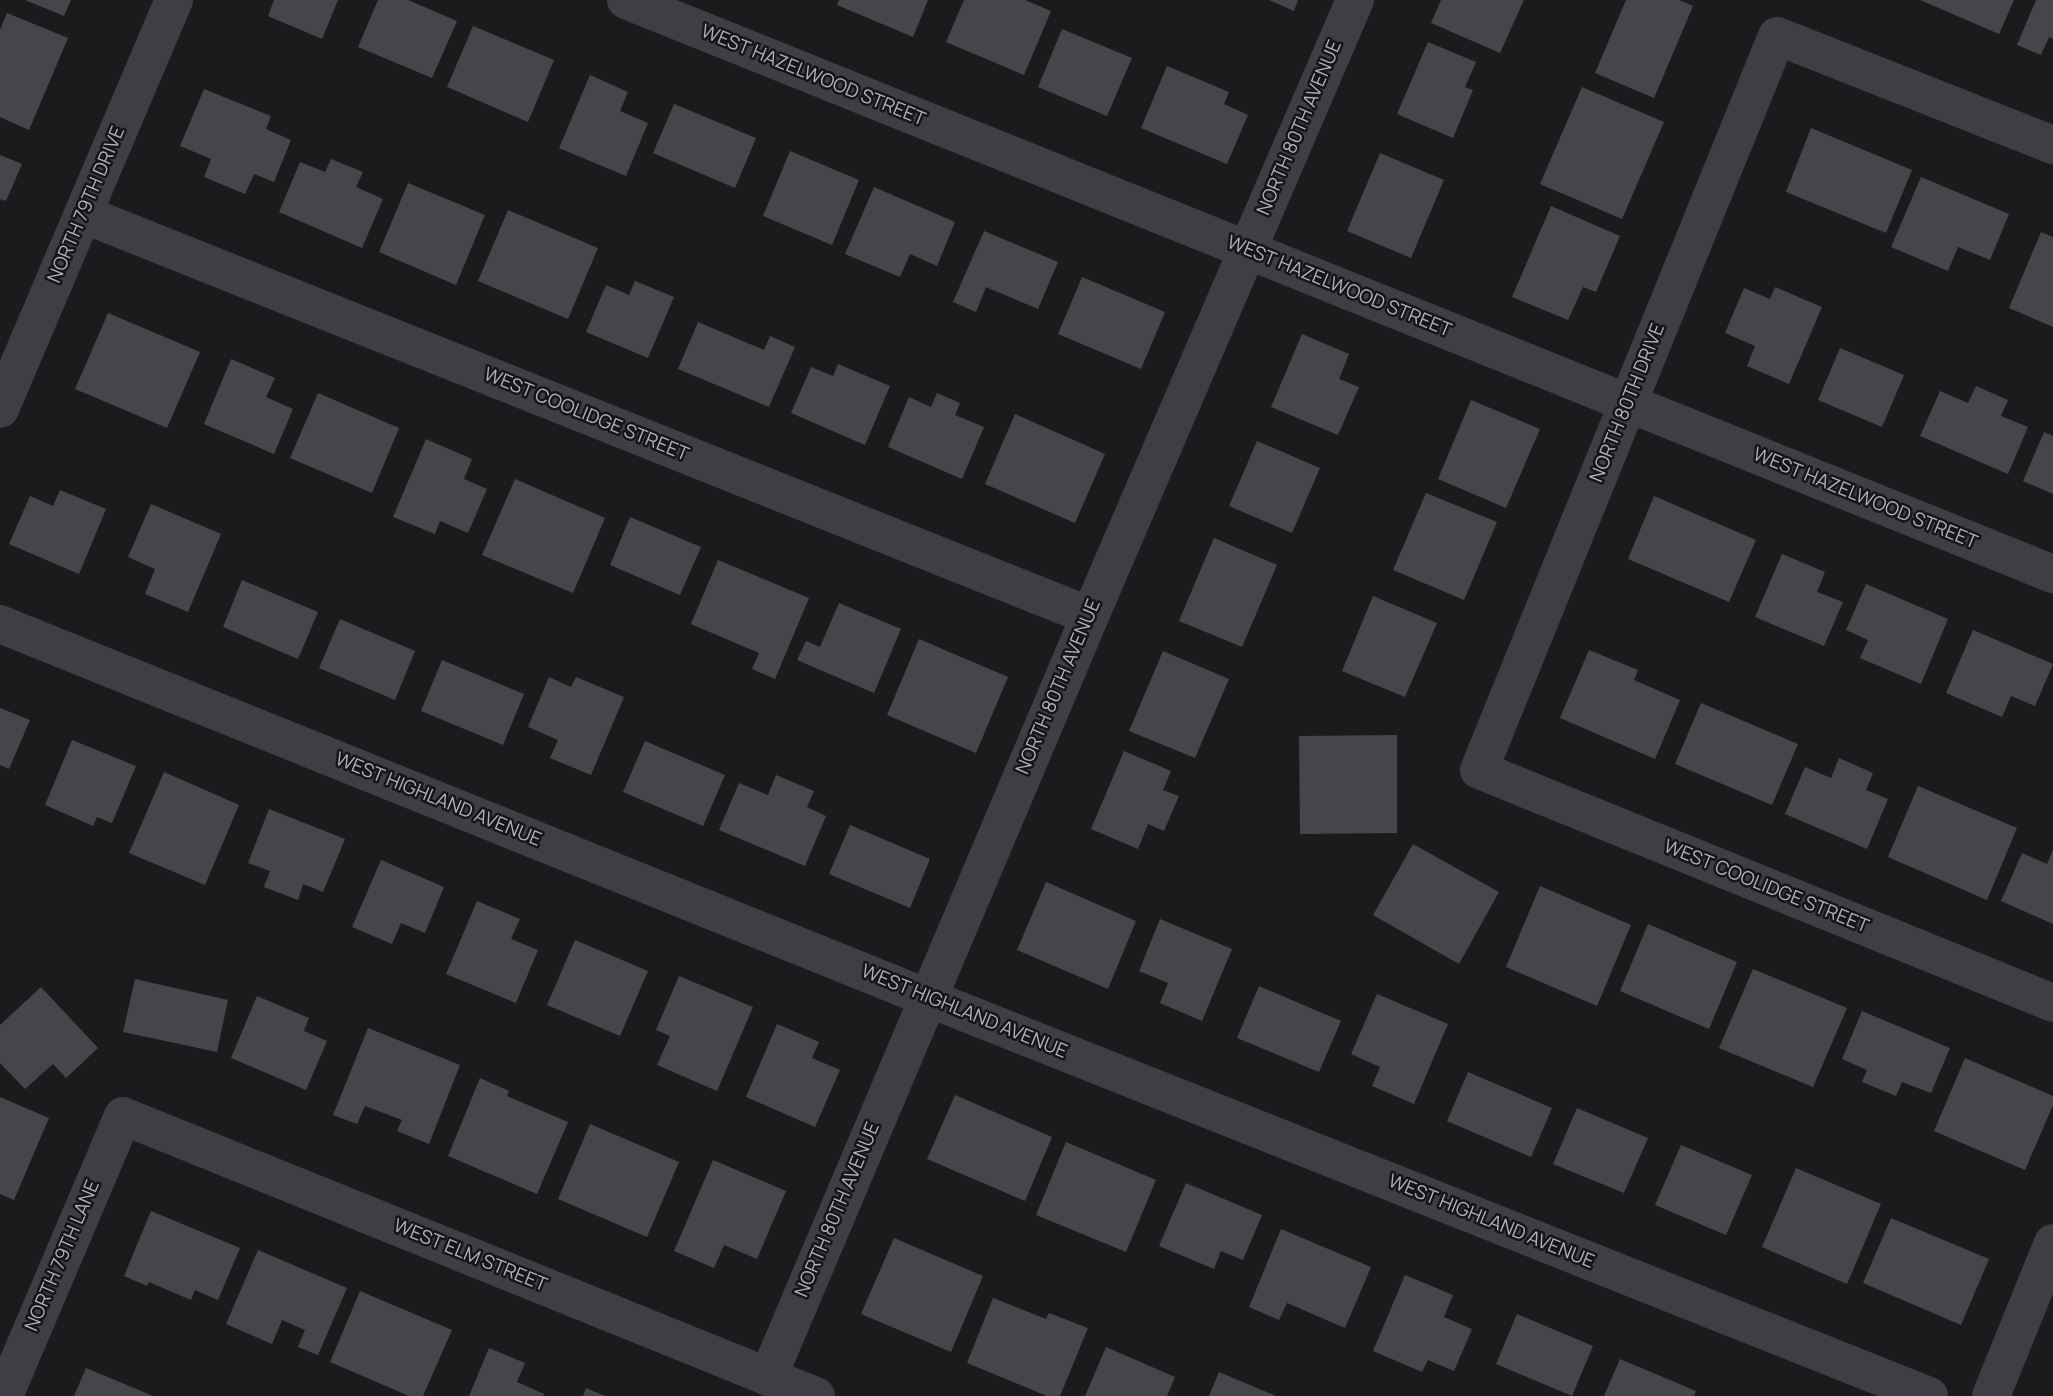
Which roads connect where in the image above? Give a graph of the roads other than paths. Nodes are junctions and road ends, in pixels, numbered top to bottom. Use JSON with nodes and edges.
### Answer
{"nodes":[{"id":1,"x":174,"y":0,"type":"edge"},
{"id":2,"x":626,"y":0,"type":"edge"},
{"id":3,"x":1355,"y":0,"type":"edge"},
{"id":4,"x":2053,"y":145,"type":"edge"},
{"id":5,"x":83,"y":214,"type":"junction"},
{"id":6,"x":1248,"y":250,"type":"junction"},
{"id":7,"x":1628,"y":403,"type":"junction"},
{"id":8,"x":0,"y":409,"type":"edge"},
{"id":9,"x":2053,"y":574,"type":"edge"},
{"id":10,"x":1090,"y":616,"type":"junction"},
{"id":11,"x":0,"y":624,"type":"edge"},
{"id":12,"x":1479,"y":770,"type":"joint"},
{"id":13,"x":928,"y":998,"type":"junction"},
{"id":14,"x":2053,"y":1003,"type":"edge"},
{"id":15,"x":123,"y":1116,"type":"joint"},
{"id":16,"x":2053,"y":1243,"type":"edge"},
{"id":17,"x":768,"y":1377,"type":"junction"},
{"id":18,"x":4,"y":1396,"type":"edge"},
{"id":19,"x":816,"y":1396,"type":"edge"},
{"id":20,"x":1929,"y":1396,"type":"edge"},
{"id":21,"x":1991,"y":1396,"type":"edge"}],
"edges":[{"from":1,"to":5,"type":"street","name":"NORTH 79TH DRIVE"},
{"from":2,"to":6,"type":"street","name":"WEST HAZELWOOD STREET"},
{"from":3,"to":6,"type":"street","name":"NORTH 80TH AVENUE"},
{"from":4,"to":7,"type":"street","name":"NORTH 80TH DRIVE"},
{"from":5,"to":8,"type":"street","name":"NORTH 79TH DRIVE"},
{"from":5,"to":10,"type":"street","name":"WEST COOLIDGE STREET"},
{"from":6,"to":7,"type":"street","name":"WEST HAZELWOOD STREET"},
{"from":6,"to":10,"type":"street","name":"NORTH 80TH AVENUE"},
{"from":7,"to":9,"type":"street","name":"WEST HAZELWOOD STREET"},
{"from":7,"to":12,"type":"street","name":"NORTH 80TH DRIVE"},
{"from":10,"to":13,"type":"street","name":"NORTH 80TH AVENUE"},
{"from":11,"to":13,"type":"street","name":"WEST HIGHLAND AVENUE"},
{"from":12,"to":14,"type":"street","name":"WEST COOLIDGE STREET"},
{"from":13,"to":17,"type":"street","name":"NORTH 80TH AVENUE"},
{"from":13,"to":20,"type":"street","name":"WEST HIGHLAND AVENUE"},
{"from":15,"to":17,"type":"street","name":"WEST ELM STREET"},
{"from":15,"to":18,"type":"street","name":"NORTH 79TH LANE"},
{"from":16,"to":21,"type":"street"},
{"from":17,"to":19,"type":"street","name":"WEST ELM STREET"}]}
